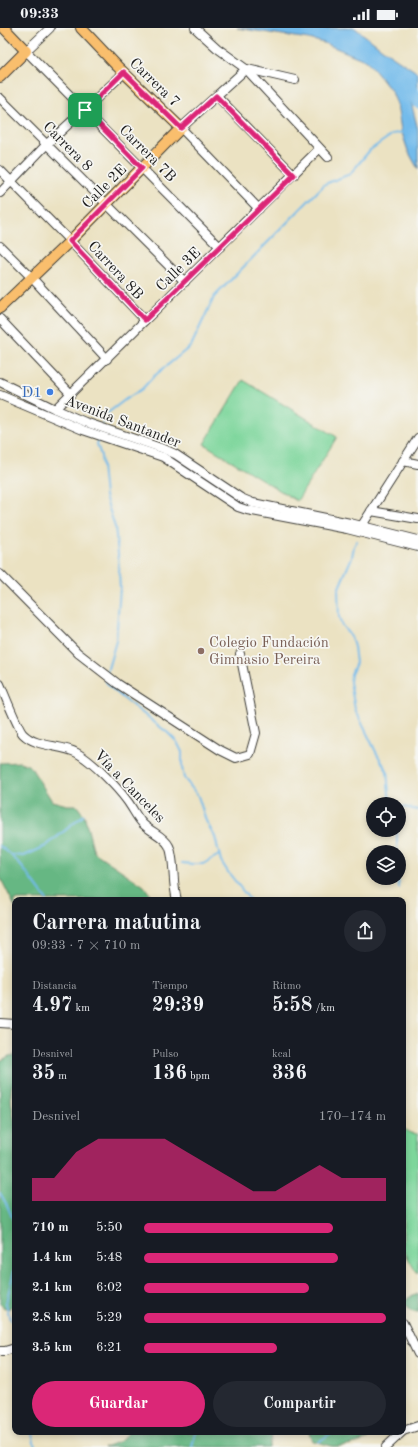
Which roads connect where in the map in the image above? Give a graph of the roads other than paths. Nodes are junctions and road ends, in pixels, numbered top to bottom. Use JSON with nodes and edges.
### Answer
{"nodes":[{"id":1,"x":4,"y":28,"type":"edge"},
{"id":2,"x":50,"y":28,"type":"edge"},
{"id":3,"x":81,"y":28,"type":"edge"},
{"id":4,"x":196,"y":28,"type":"edge"},
{"id":5,"x":26,"y":51,"type":"junction"},
{"id":6,"x":246,"y":69,"type":"junction"},
{"id":7,"x":124,"y":72,"type":"junction"},
{"id":8,"x":0,"y":77,"type":"edge"},
{"id":9,"x":295,"y":80,"type":"dead end"},
{"id":10,"x":216,"y":96,"type":"junction"},
{"id":11,"x":0,"y":98,"type":"edge"},
{"id":12,"x":85,"y":110,"type":"junction"},
{"id":13,"x":181,"y":128,"type":"junction"},
{"id":14,"x":46,"y":145,"type":"junction"},
{"id":15,"x":319,"y":149,"type":"junction"},
{"id":16,"x":328,"y":157,"type":"dead end"},
{"id":17,"x":142,"y":168,"type":"junction"},
{"id":18,"x":0,"y":170,"type":"edge"},
{"id":19,"x":294,"y":175,"type":"junction"},
{"id":20,"x":12,"y":182,"type":"junction"},
{"id":21,"x":0,"y":193,"type":"edge"},
{"id":22,"x":106,"y":204,"type":"junction"},
{"id":23,"x":259,"y":209,"type":"junction"},
{"id":24,"x":70,"y":241,"type":"junction"},
{"id":25,"x":0,"y":246,"type":"edge"},
{"id":26,"x":220,"y":247,"type":"junction"},
{"id":27,"x":32,"y":278,"type":"junction"},
{"id":28,"x":184,"y":282,"type":"junction"},
{"id":29,"x":0,"y":308,"type":"edge"},
{"id":30,"x":0,"y":319,"type":"edge"},
{"id":31,"x":145,"y":320,"type":"junction"},
{"id":32,"x":107,"y":359,"type":"junction"},
{"id":33,"x":0,"y":382,"type":"edge"},
{"id":34,"x":71,"y":394,"type":"junction"},
{"id":35,"x":0,"y":395,"type":"edge"},
{"id":36,"x":56,"y":409,"type":"junction"},
{"id":37,"x":418,"y":438,"type":"edge"},
{"id":38,"x":402,"y":461,"type":"junction"},
{"id":39,"x":418,"y":464,"type":"edge"},
{"id":40,"x":371,"y":511,"type":"junction"},
{"id":41,"x":418,"y":519,"type":"edge"},
{"id":42,"x":360,"y":528,"type":"junction"},
{"id":43,"x":418,"y":540,"type":"edge"},
{"id":44,"x":418,"y":547,"type":"edge"},
{"id":45,"x":0,"y":574,"type":"edge"},
{"id":46,"x":240,"y":654,"type":"dead end"},
{"id":47,"x":0,"y":684,"type":"edge"},
{"id":48,"x":176,"y":897,"type":"edge"},
{"id":49,"x":0,"y":1023,"type":"edge"},
{"id":50,"x":12,"y":1024,"type":"edge"},
{"id":51,"x":406,"y":1330,"type":"edge"},
{"id":52,"x":12,"y":1349,"type":"edge"},
{"id":53,"x":0,"y":1351,"type":"edge"},
{"id":54,"x":418,"y":1354,"type":"edge"},
{"id":55,"x":418,"y":1426,"type":"edge"},
{"id":56,"x":406,"y":1430,"type":"edge"},
{"id":57,"x":399,"y":1435,"type":"edge"},
{"id":58,"x":386,"y":1447,"type":"edge"}],
"edges":[{"from":1,"to":5,"type":"main road","name":"Carrera 7B"},
{"from":2,"to":5,"type":"street"},
{"from":3,"to":7,"type":"main road","name":"Carrera 7"},
{"from":4,"to":6,"type":"street"},
{"from":5,"to":8,"type":"main road"},
{"from":5,"to":12,"type":"street","name":"Carrera 7B"},
{"from":6,"to":9,"type":"street"},
{"from":6,"to":10,"type":"street","name":"Calle 2E"},
{"from":6,"to":15,"type":"street"},
{"from":7,"to":12,"type":"street"},
{"from":7,"to":13,"type":"main road","name":"Carrera 7"},
{"from":10,"to":13,"type":"street","name":"Calle 2E"},
{"from":10,"to":19,"type":"street"},
{"from":11,"to":14,"type":"street","name":"Carrera 8"},
{"from":12,"to":14,"type":"street"},
{"from":12,"to":17,"type":"street","name":"Carrera 7B"},
{"from":13,"to":17,"type":"main road","name":"Calle 2E"},
{"from":13,"to":23,"type":"street","name":"Carrera 7"},
{"from":14,"to":20,"type":"street"},
{"from":14,"to":22,"type":"street","name":"Carrera 8"},
{"from":15,"to":16,"type":"street"},
{"from":15,"to":19,"type":"street","name":"Calle 3E"},
{"from":17,"to":22,"type":"main road","name":"Calle 2E"},
{"from":17,"to":26,"type":"street","name":"Carrera 7B"},
{"from":18,"to":20,"type":"street","name":"Carrera 8B"},
{"from":19,"to":23,"type":"street","name":"Calle 3E"},
{"from":20,"to":21,"type":"street"},
{"from":20,"to":24,"type":"street","name":"Carrera 8B"},
{"from":22,"to":24,"type":"main road","name":"Calle 2E"},
{"from":22,"to":28,"type":"street","name":"Carrera 8"},
{"from":23,"to":26,"type":"street","name":"Calle 3E"},
{"from":24,"to":27,"type":"main road","name":"Calle 2E"},
{"from":24,"to":31,"type":"street","name":"Carrera 8B"},
{"from":25,"to":27,"type":"street"},
{"from":26,"to":28,"type":"street","name":"Calle 3E"},
{"from":27,"to":29,"type":"main road","name":"Calle 2E"},
{"from":27,"to":32,"type":"street"},
{"from":28,"to":31,"type":"street","name":"Calle 3E"},
{"from":30,"to":34,"type":"street"},
{"from":31,"to":32,"type":"street","name":"Calle 3E"},
{"from":32,"to":34,"type":"street","name":"Calle 3E"},
{"from":33,"to":36,"type":"street","name":"Avenida Santander"},
{"from":34,"to":36,"type":"street","name":"Calle 3E"},
{"from":35,"to":42,"type":"street","name":"Avenida Santander"},
{"from":36,"to":42,"type":"street","name":"Avenida Santander"},
{"from":37,"to":38,"type":"street"},
{"from":38,"to":39,"type":"street"},
{"from":38,"to":40,"type":"street"},
{"from":40,"to":41,"type":"street"},
{"from":40,"to":42,"type":"street"},
{"from":42,"to":43,"type":"street","name":"Avenida Santander"},
{"from":42,"to":44,"type":"street","name":"Avenida Santander"},
{"from":45,"to":46,"type":"street"},
{"from":47,"to":48,"type":"street","name":"Vía a Canceles"},
{"from":49,"to":50,"type":"street"},
{"from":51,"to":54,"type":"street"},
{"from":52,"to":53,"type":"street"},
{"from":55,"to":56,"type":"street"},
{"from":57,"to":58,"type":"street"}]}
